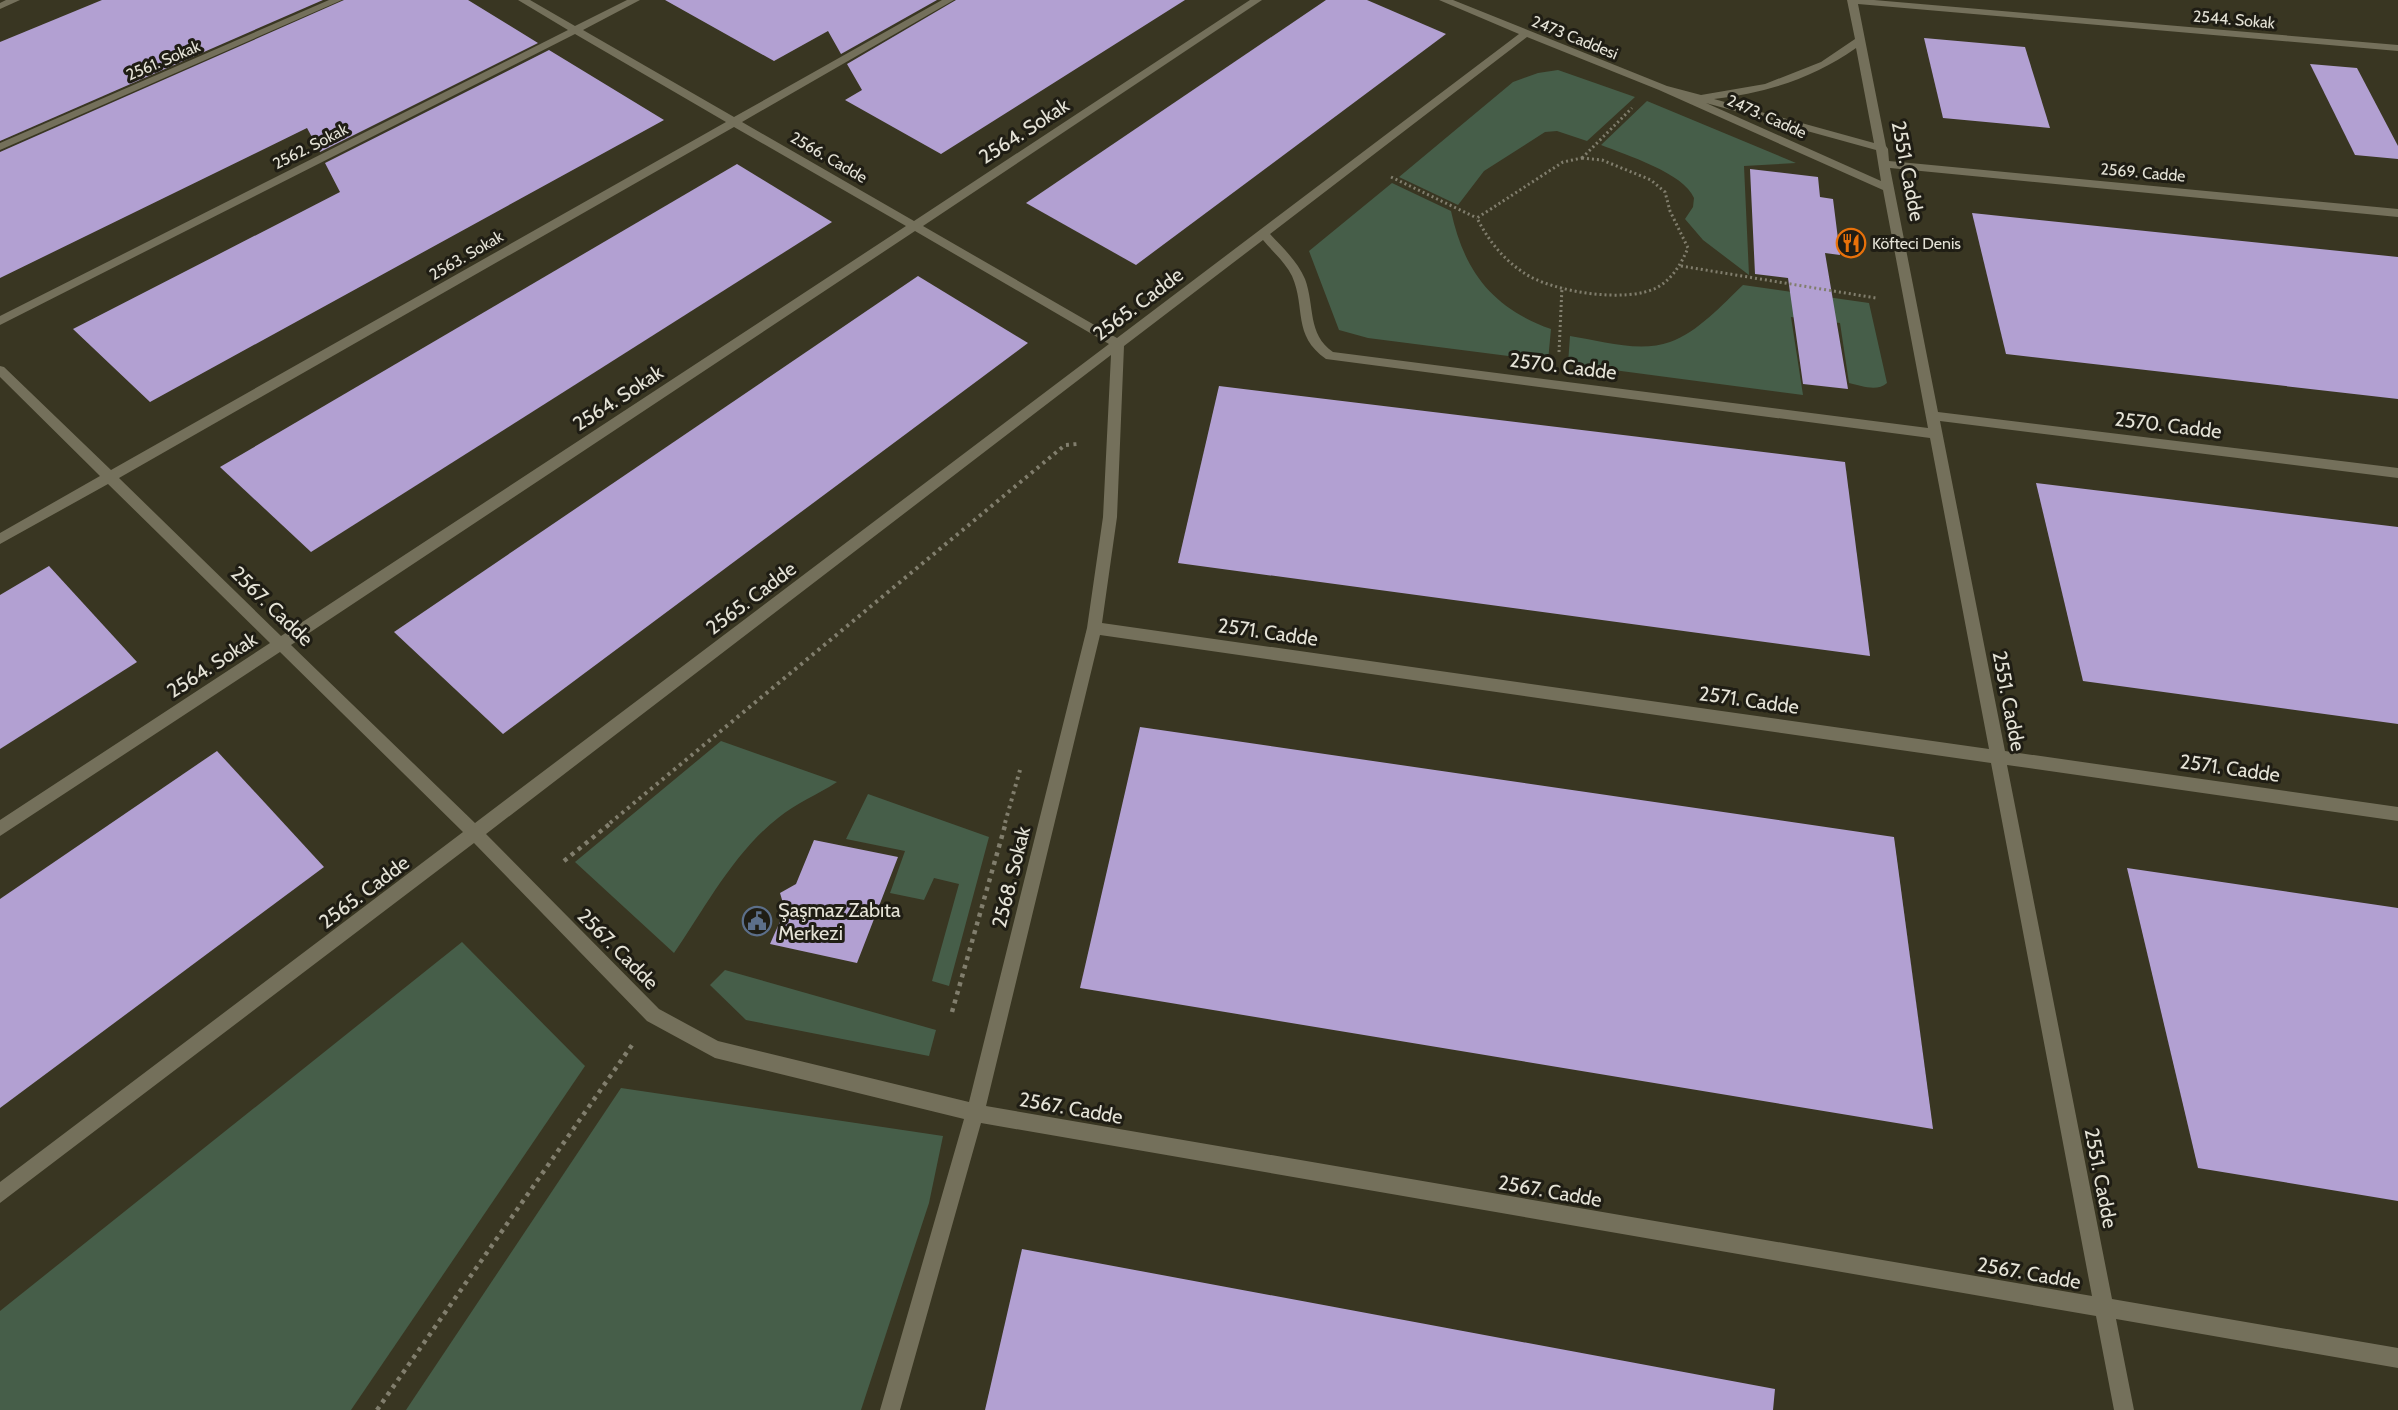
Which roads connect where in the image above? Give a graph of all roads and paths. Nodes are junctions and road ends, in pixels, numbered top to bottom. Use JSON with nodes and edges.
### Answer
{"nodes":[{"id":1,"x":15,"y":0,"type":"edge"},
{"id":2,"x":337,"y":0,"type":"edge"},
{"id":3,"x":523,"y":0,"type":"edge"},
{"id":4,"x":635,"y":0,"type":"edge"},
{"id":5,"x":949,"y":0,"type":"edge"},
{"id":6,"x":1257,"y":0,"type":"edge"},
{"id":7,"x":1444,"y":0,"type":"edge"},
{"id":8,"x":1852,"y":1,"type":"edge"},
{"id":9,"x":0,"y":6,"type":"edge"},
{"id":10,"x":575,"y":30,"type":"junction"},
{"id":11,"x":1525,"y":34,"type":"junction"},
{"id":12,"x":1860,"y":40,"type":"junction"},
{"id":13,"x":2398,"y":48,"type":"edge"},
{"id":14,"x":1662,"y":88,"type":"junction"},
{"id":15,"x":1697,"y":98,"type":"junction"},
{"id":16,"x":1636,"y":104,"type":"dead end"},
{"id":17,"x":734,"y":122,"type":"junction"},
{"id":18,"x":0,"y":147,"type":"edge"},
{"id":19,"x":1884,"y":157,"type":"junction"},
{"id":20,"x":1582,"y":158,"type":"junction"},
{"id":21,"x":1399,"y":170,"type":"dead end"},
{"id":22,"x":1890,"y":189,"type":"junction"},
{"id":23,"x":2398,"y":213,"type":"edge"},
{"id":24,"x":1477,"y":218,"type":"junction"},
{"id":25,"x":914,"y":226,"type":"junction"},
{"id":26,"x":1263,"y":233,"type":"junction"},
{"id":27,"x":1681,"y":266,"type":"junction"},
{"id":28,"x":1562,"y":287,"type":"junction"},
{"id":29,"x":1912,"y":305,"type":"junction"},
{"id":30,"x":0,"y":321,"type":"edge"},
{"id":31,"x":1118,"y":344,"type":"junction"},
{"id":32,"x":1559,"y":355,"type":"dead end"},
{"id":33,"x":0,"y":370,"type":"edge"},
{"id":34,"x":1934,"y":417,"type":"junction"},
{"id":35,"x":1936,"y":434,"type":"junction"},
{"id":36,"x":1081,"y":445,"type":"dead end"},
{"id":37,"x":2398,"y":473,"type":"edge"},
{"id":38,"x":110,"y":477,"type":"junction"},
{"id":39,"x":0,"y":539,"type":"edge"},
{"id":40,"x":1094,"y":628,"type":"junction"},
{"id":41,"x":281,"y":644,"type":"junction"},
{"id":42,"x":1998,"y":757,"type":"junction"},
{"id":43,"x":1023,"y":759,"type":"dead end"},
{"id":44,"x":2398,"y":814,"type":"edge"},
{"id":45,"x":0,"y":828,"type":"edge"},
{"id":46,"x":474,"y":833,"type":"junction"},
{"id":47,"x":564,"y":861,"type":"dead end"},
{"id":48,"x":952,"y":1012,"type":"dead end"},
{"id":49,"x":653,"y":1015,"type":"junction"},
{"id":50,"x":975,"y":1113,"type":"junction"},
{"id":51,"x":0,"y":1194,"type":"edge"},
{"id":52,"x":2105,"y":1308,"type":"junction"},
{"id":53,"x":2398,"y":1358,"type":"edge"},
{"id":54,"x":377,"y":1410,"type":"edge"},
{"id":55,"x":890,"y":1410,"type":"edge"},
{"id":56,"x":2124,"y":1410,"type":"edge"}],
"edges":[{"from":1,"to":9,"type":"street"},
{"from":2,"to":18,"type":"street","name":"2561. Sokak"},
{"from":3,"to":10,"type":"street","name":"2566. Cadde"},
{"from":4,"to":10,"type":"street","name":"2562. Sokak"},
{"from":5,"to":17,"type":"street","name":"2563. Sokak"},
{"from":6,"to":25,"type":"street","name":"2564. Sokak"},
{"from":7,"to":11,"type":"street","name":"2473 Caddesi"},
{"from":8,"to":12,"type":"street","name":"2551. Cadde"},
{"from":8,"to":13,"type":"street","name":"2544. Sokak"},
{"from":10,"to":17,"type":"street","name":"2566. Cadde"},
{"from":10,"to":30,"type":"street","name":"2562. Sokak"},
{"from":11,"to":14,"type":"street","name":"2473 Caddesi"},
{"from":11,"to":26,"type":"street","name":"2565. Cadde"},
{"from":12,"to":15,"type":"street","name":"2473. Cadde"},
{"from":12,"to":19,"type":"street","name":"2551. Cadde"},
{"from":14,"to":15,"type":"street","name":"2473. Cadde"},
{"from":14,"to":22,"type":"street","name":"2473. Cadde"},
{"from":15,"to":19,"type":"street","name":"2473. Cadde"},
{"from":16,"to":20,"type":"path"},
{"from":17,"to":25,"type":"street","name":"2566. Cadde"},
{"from":17,"to":38,"type":"street","name":"2563. Sokak"},
{"from":19,"to":22,"type":"street","name":"2551. Cadde"},
{"from":19,"to":23,"type":"street","name":"2569. Cadde"},
{"from":20,"to":24,"type":"path"},
{"from":20,"to":27,"type":"path"},
{"from":21,"to":24,"type":"path"},
{"from":22,"to":29,"type":"street","name":"2551. Cadde"},
{"from":24,"to":28,"type":"path"},
{"from":25,"to":31,"type":"street","name":"2566. Cadde"},
{"from":25,"to":41,"type":"street","name":"2564. Sokak"},
{"from":26,"to":31,"type":"street","name":"2565. Cadde"},
{"from":26,"to":35,"type":"street","name":"2570. Cadde"},
{"from":27,"to":28,"type":"path"},
{"from":27,"to":29,"type":"path"},
{"from":28,"to":32,"type":"path"},
{"from":29,"to":34,"type":"street","name":"2551. Cadde"},
{"from":31,"to":40,"type":"street","name":"2568. Sokak"},
{"from":31,"to":46,"type":"street","name":"2565. Cadde"},
{"from":33,"to":38,"type":"street","name":"2567. Cadde"},
{"from":34,"to":35,"type":"street","name":"2551. Cadde"},
{"from":34,"to":37,"type":"street","name":"2570. Cadde"},
{"from":35,"to":42,"type":"street","name":"2551. Cadde"},
{"from":36,"to":47,"type":"path"},
{"from":38,"to":39,"type":"street","name":"2563. Sokak"},
{"from":38,"to":41,"type":"street","name":"2567. Cadde"},
{"from":40,"to":42,"type":"street","name":"2571. Cadde"},
{"from":40,"to":50,"type":"street","name":"2568. Sokak"},
{"from":41,"to":45,"type":"street","name":"2564. Sokak"},
{"from":41,"to":46,"type":"street","name":"2567. Cadde"},
{"from":42,"to":44,"type":"street","name":"2571. Cadde"},
{"from":42,"to":52,"type":"street","name":"2551. Cadde"},
{"from":43,"to":48,"type":"path"},
{"from":46,"to":49,"type":"street","name":"2567. Cadde"},
{"from":46,"to":51,"type":"street","name":"2565. Cadde"},
{"from":49,"to":50,"type":"street","name":"2567. Cadde"},
{"from":49,"to":54,"type":"path"},
{"from":50,"to":52,"type":"street","name":"2567. Cadde"},
{"from":50,"to":55,"type":"street","name":"2568. Sokak"},
{"from":52,"to":53,"type":"street","name":"2567. Cadde"},
{"from":52,"to":56,"type":"street","name":"2551. Cadde"}]}
